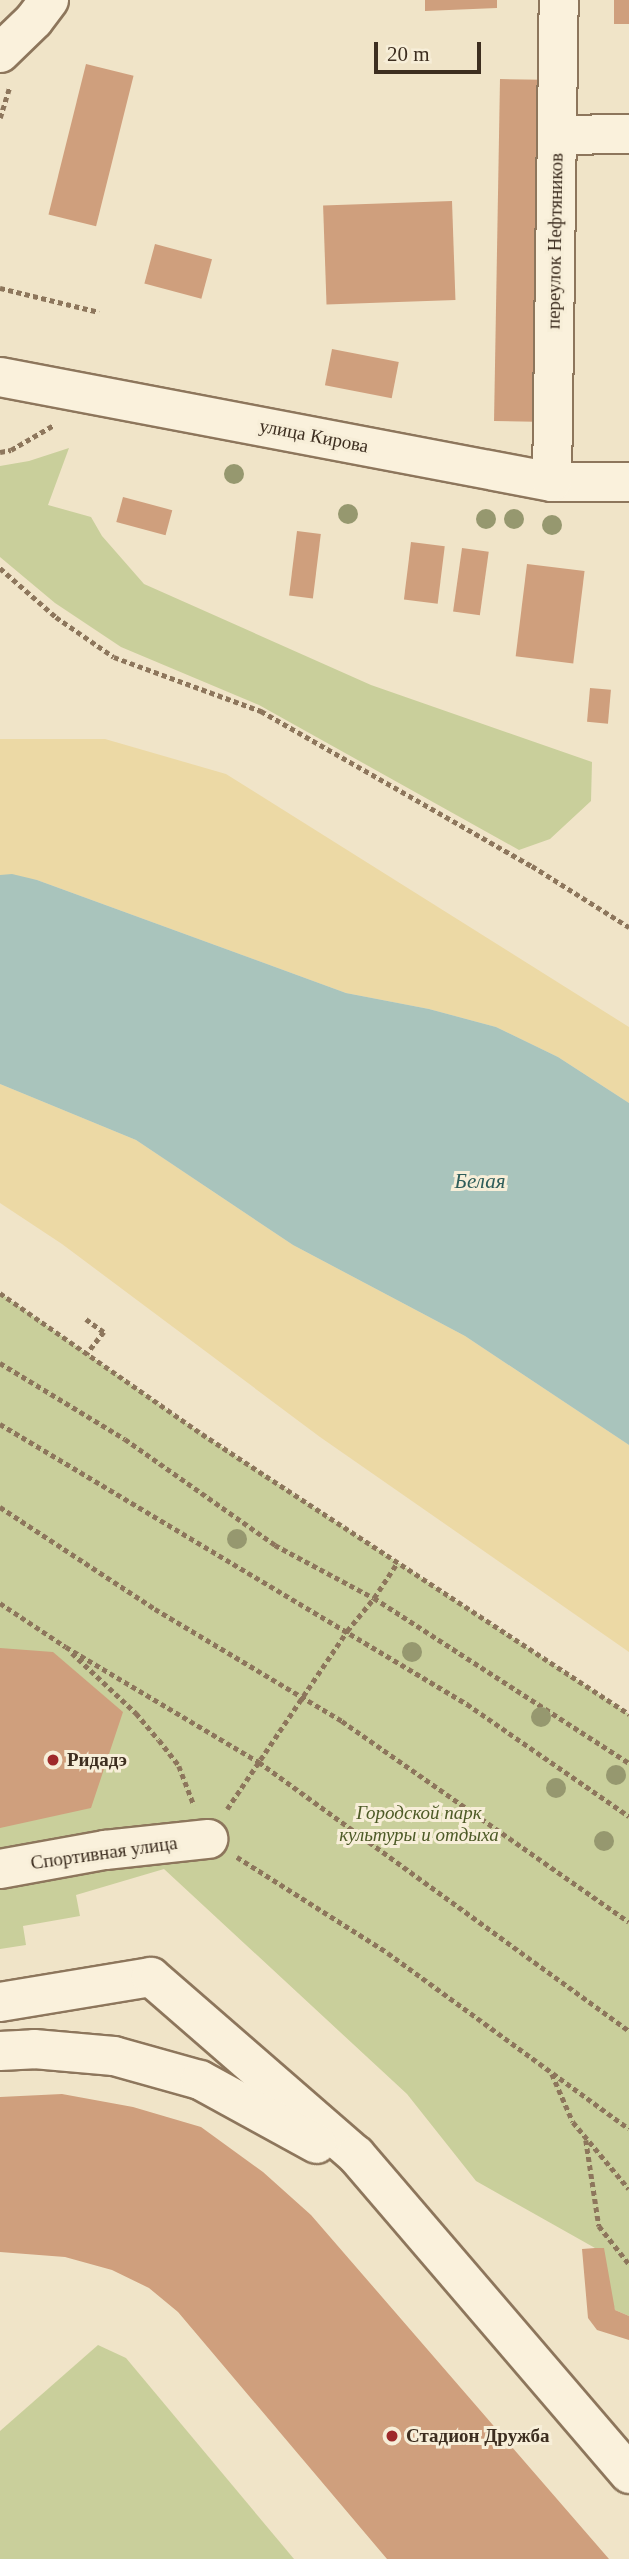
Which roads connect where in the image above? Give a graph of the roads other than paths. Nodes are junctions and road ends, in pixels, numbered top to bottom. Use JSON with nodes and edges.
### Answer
{"nodes":[{"id":1,"x":48,"y":0,"type":"edge"},
{"id":2,"x":559,"y":0,"type":"edge"},
{"id":3,"x":6,"y":68,"type":"edge"},
{"id":4,"x":629,"y":134,"type":"edge"},
{"id":5,"x":557,"y":135,"type":"junction"},
{"id":6,"x":0,"y":377,"type":"edge"},
{"id":7,"x":552,"y":482,"type":"junction"},
{"id":8,"x":629,"y":482,"type":"edge"},
{"id":9,"x":219,"y":1845,"type":"road end"},
{"id":10,"x":0,"y":1869,"type":"edge"},
{"id":11,"x":0,"y":2002,"type":"edge"},
{"id":12,"x":0,"y":2051,"type":"edge"},
{"id":13,"x":396,"y":2201,"type":"junction"},
{"id":14,"x":629,"y":2474,"type":"edge"}],
"edges":[{"from":1,"to":3,"type":"street"},
{"from":2,"to":5,"type":"street","name":"переулок Нефтяников"},
{"from":4,"to":5,"type":"street"},
{"from":5,"to":7,"type":"street","name":"переулок Нефтяников"},
{"from":6,"to":7,"type":"street","name":"улица Кирова"},
{"from":7,"to":8,"type":"street","name":"улица Кирова"},
{"from":9,"to":10,"type":"street","name":"Спортивная улица"},
{"from":11,"to":13,"type":"street"},
{"from":12,"to":13,"type":"street"},
{"from":13,"to":14,"type":"street"}]}
